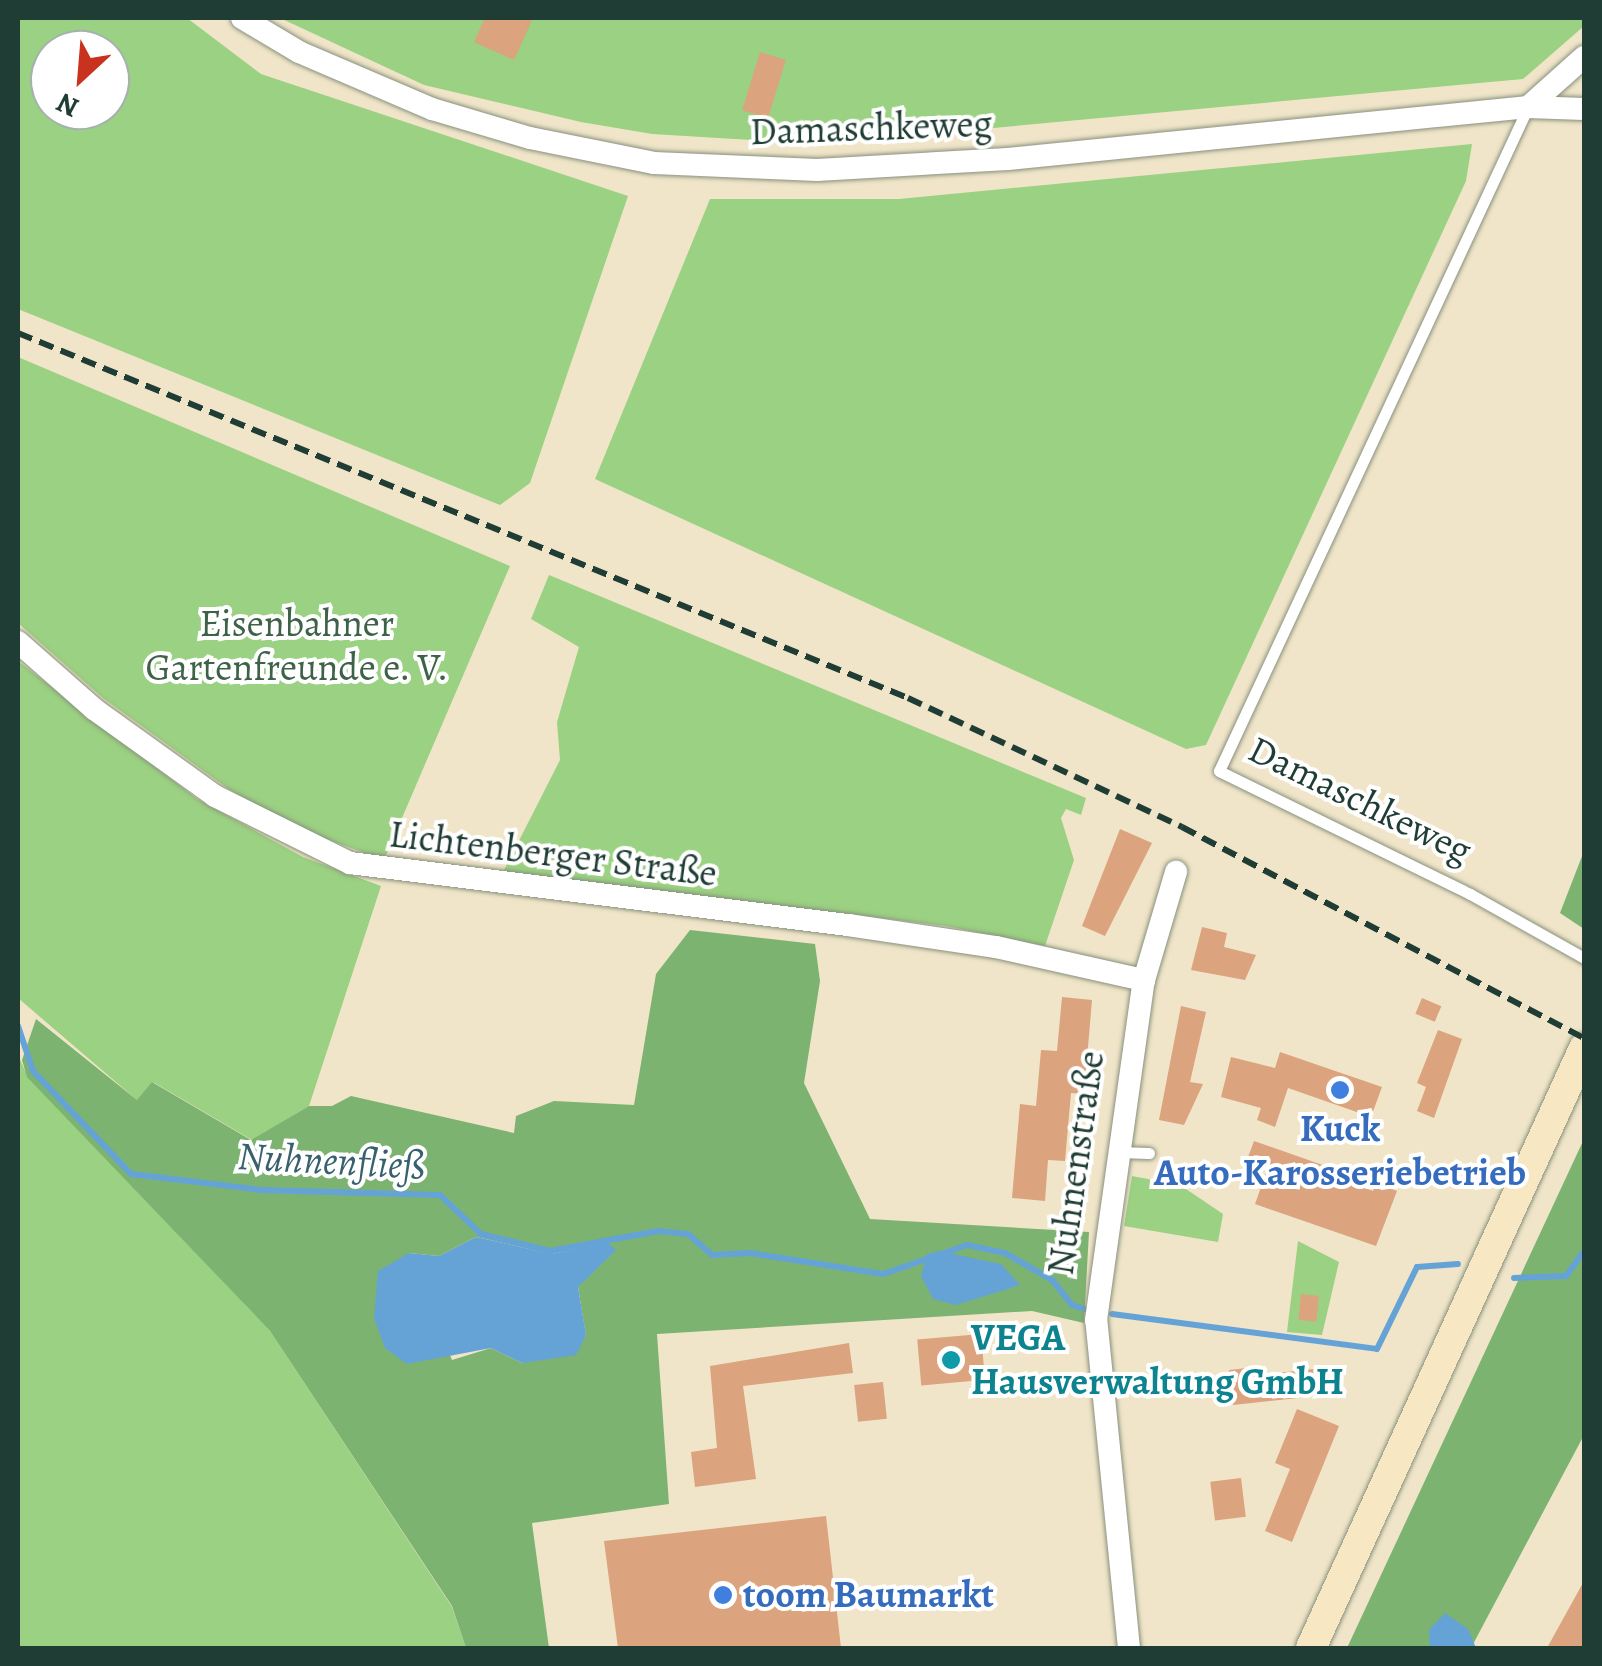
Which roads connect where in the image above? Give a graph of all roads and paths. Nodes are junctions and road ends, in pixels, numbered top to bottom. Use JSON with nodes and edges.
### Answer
{"nodes":[{"id":1,"x":242,"y":18,"type":"edge"},
{"id":2,"x":1584,"y":57,"type":"edge"},
{"id":3,"x":1528,"y":107,"type":"junction"},
{"id":4,"x":1584,"y":109,"type":"edge"},
{"id":5,"x":18,"y":642,"type":"edge"},
{"id":6,"x":1176,"y":872,"type":"dead end"},
{"id":7,"x":1584,"y":958,"type":"edge"},
{"id":8,"x":1144,"y":980,"type":"junction"},
{"id":9,"x":1584,"y":1048,"type":"edge"},
{"id":10,"x":1114,"y":1152,"type":"junction"},
{"id":11,"x":1148,"y":1153,"type":"dead end"},
{"id":12,"x":1129,"y":1648,"type":"edge"},
{"id":13,"x":1311,"y":1648,"type":"edge"}],
"edges":[{"from":1,"to":3,"type":"street","name":"Damaschkeweg"},
{"from":2,"to":3,"type":"street","name":"Damaschkeweg"},
{"from":3,"to":4,"type":"street","name":"Damaschkeweg"},
{"from":3,"to":7,"type":"lane","name":"Damaschkeweg"},
{"from":5,"to":8,"type":"street","name":"Lichtenberger Straße"},
{"from":6,"to":8,"type":"street","name":"Nuhnenstraße"},
{"from":8,"to":10,"type":"street","name":"Nuhnenstraße"},
{"from":9,"to":13,"type":"main road"},
{"from":10,"to":11,"type":"lane"},
{"from":10,"to":12,"type":"street","name":"Nuhnenstraße"}]}
